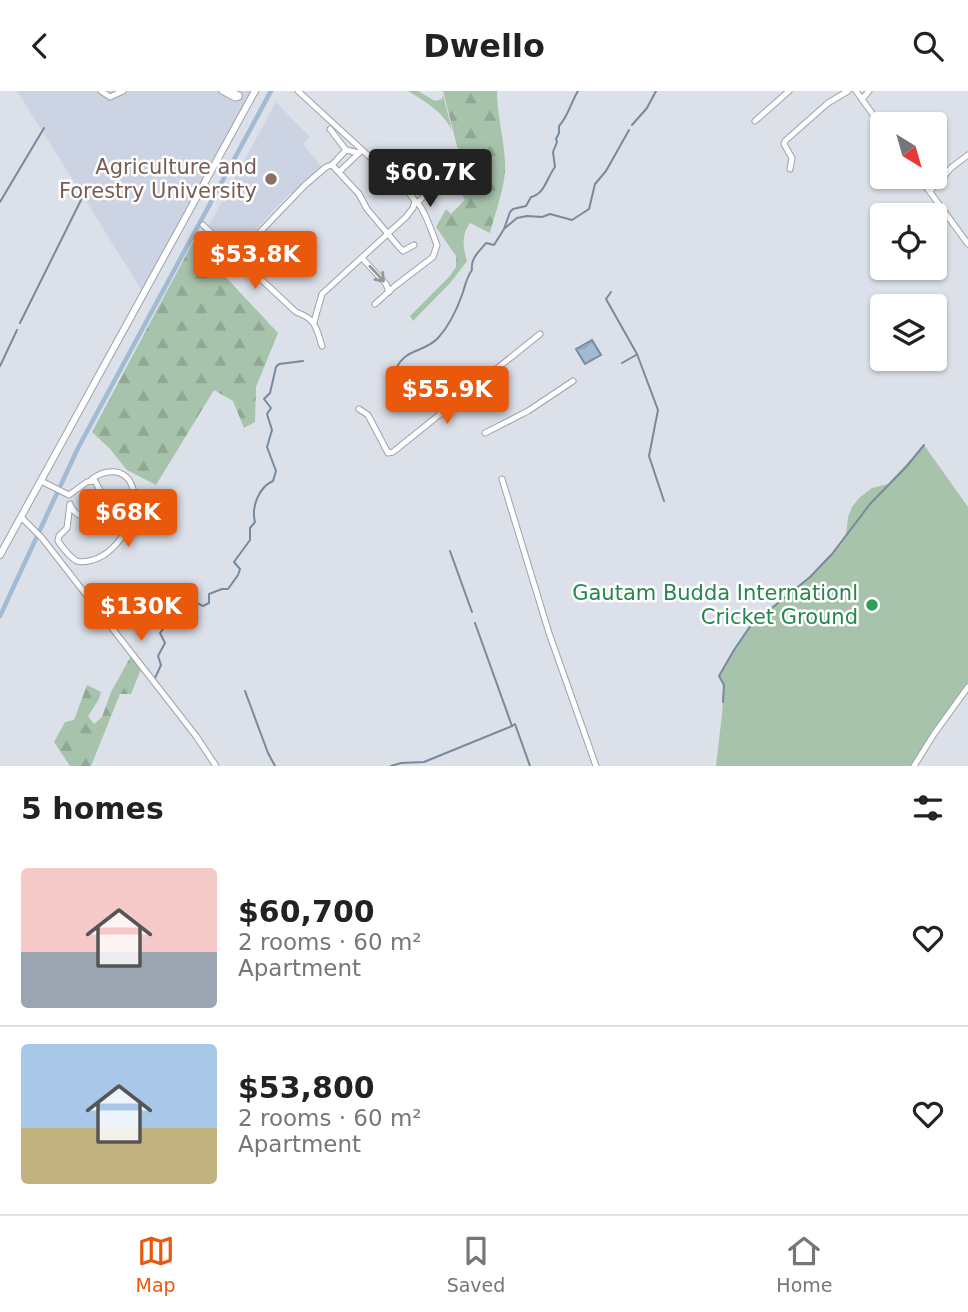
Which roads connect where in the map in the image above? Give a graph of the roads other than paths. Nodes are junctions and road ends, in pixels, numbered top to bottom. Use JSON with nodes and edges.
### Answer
{"nodes":[{"id":1,"x":101,"y":91,"type":"edge"},
{"id":2,"x":123,"y":91,"type":"edge"},
{"id":3,"x":222,"y":91,"type":"edge"},
{"id":4,"x":229,"y":91,"type":"edge"},
{"id":5,"x":255,"y":91,"type":"edge"},
{"id":6,"x":298,"y":91,"type":"edge"},
{"id":7,"x":789,"y":91,"type":"edge"},
{"id":8,"x":848,"y":91,"type":"edge"},
{"id":9,"x":856,"y":91,"type":"edge"},
{"id":10,"x":869,"y":91,"type":"edge"},
{"id":11,"x":862,"y":99,"type":"junction"},
{"id":12,"x":871,"y":112,"type":"edge"},
{"id":13,"x":755,"y":121,"type":"dead end"},
{"id":14,"x":330,"y":129,"type":"dead end"},
{"id":15,"x":346,"y":149,"type":"junction"},
{"id":16,"x":360,"y":151,"type":"junction"},
{"id":17,"x":968,"y":155,"type":"edge"},
{"id":18,"x":332,"y":165,"type":"junction"},
{"id":19,"x":790,"y":169,"type":"dead end"},
{"id":20,"x":339,"y":172,"type":"junction"},
{"id":21,"x":441,"y":181,"type":"dead end"},
{"id":22,"x":930,"y":191,"type":"joint"},
{"id":23,"x":416,"y":202,"type":"junction"},
{"id":24,"x":203,"y":225,"type":"dead end"},
{"id":25,"x":388,"y":234,"type":"junction"},
{"id":26,"x":968,"y":244,"type":"edge"},
{"id":27,"x":414,"y":246,"type":"dead end"},
{"id":28,"x":237,"y":256,"type":"junction"},
{"id":29,"x":362,"y":258,"type":"junction"},
{"id":30,"x":389,"y":292,"type":"junction"},
{"id":31,"x":375,"y":304,"type":"dead end"},
{"id":32,"x":314,"y":322,"type":"junction"},
{"id":33,"x":540,"y":334,"type":"dead end"},
{"id":34,"x":321,"y":346,"type":"dead end"},
{"id":35,"x":573,"y":381,"type":"dead end"},
{"id":36,"x":359,"y":409,"type":"dead end"},
{"id":37,"x":485,"y":433,"type":"dead end"},
{"id":38,"x":502,"y":479,"type":"dead end"},
{"id":39,"x":91,"y":480,"type":"junction"},
{"id":40,"x":41,"y":481,"type":"junction"},
{"id":41,"x":69,"y":495,"type":"junction"},
{"id":42,"x":99,"y":501,"type":"dead end"},
{"id":43,"x":69,"y":504,"type":"junction"},
{"id":44,"x":90,"y":515,"type":"dead end"},
{"id":45,"x":21,"y":517,"type":"junction"},
{"id":46,"x":0,"y":555,"type":"edge"},
{"id":47,"x":968,"y":687,"type":"edge"},
{"id":48,"x":216,"y":766,"type":"edge"},
{"id":49,"x":596,"y":766,"type":"edge"},
{"id":50,"x":914,"y":766,"type":"edge"}],
"edges":[{"from":1,"to":2,"type":"street"},
{"from":3,"to":4,"type":"street"},
{"from":5,"to":40,"type":"main road"},
{"from":6,"to":16,"type":"street"},
{"from":7,"to":13,"type":"street"},
{"from":8,"to":19,"type":"street"},
{"from":9,"to":11,"type":"street"},
{"from":10,"to":11,"type":"street"},
{"from":11,"to":12,"type":"street"},
{"from":14,"to":15,"type":"street"},
{"from":15,"to":16,"type":"street"},
{"from":15,"to":18,"type":"street"},
{"from":16,"to":20,"type":"street"},
{"from":16,"to":23,"type":"street"},
{"from":17,"to":22,"type":"street"},
{"from":18,"to":20,"type":"street"},
{"from":18,"to":28,"type":"street"},
{"from":20,"to":25,"type":"street"},
{"from":21,"to":23,"type":"street"},
{"from":22,"to":26,"type":"street"},
{"from":23,"to":25,"type":"street"},
{"from":23,"to":30,"type":"street"},
{"from":24,"to":28,"type":"street"},
{"from":25,"to":27,"type":"street"},
{"from":25,"to":29,"type":"street"},
{"from":28,"to":32,"type":"street"},
{"from":29,"to":30,"type":"street","one_way":true},
{"from":29,"to":32,"type":"street"},
{"from":30,"to":31,"type":"street"},
{"from":32,"to":34,"type":"street"},
{"from":33,"to":36,"type":"street"},
{"from":35,"to":37,"type":"street"},
{"from":38,"to":49,"type":"street"},
{"from":39,"to":41,"type":"street"},
{"from":39,"to":42,"type":"street"},
{"from":39,"to":43,"type":"street"},
{"from":40,"to":41,"type":"street"},
{"from":40,"to":45,"type":"main road"},
{"from":41,"to":43,"type":"street"},
{"from":43,"to":44,"type":"street"},
{"from":45,"to":46,"type":"main road"},
{"from":45,"to":48,"type":"street"},
{"from":47,"to":50,"type":"street"}]}
